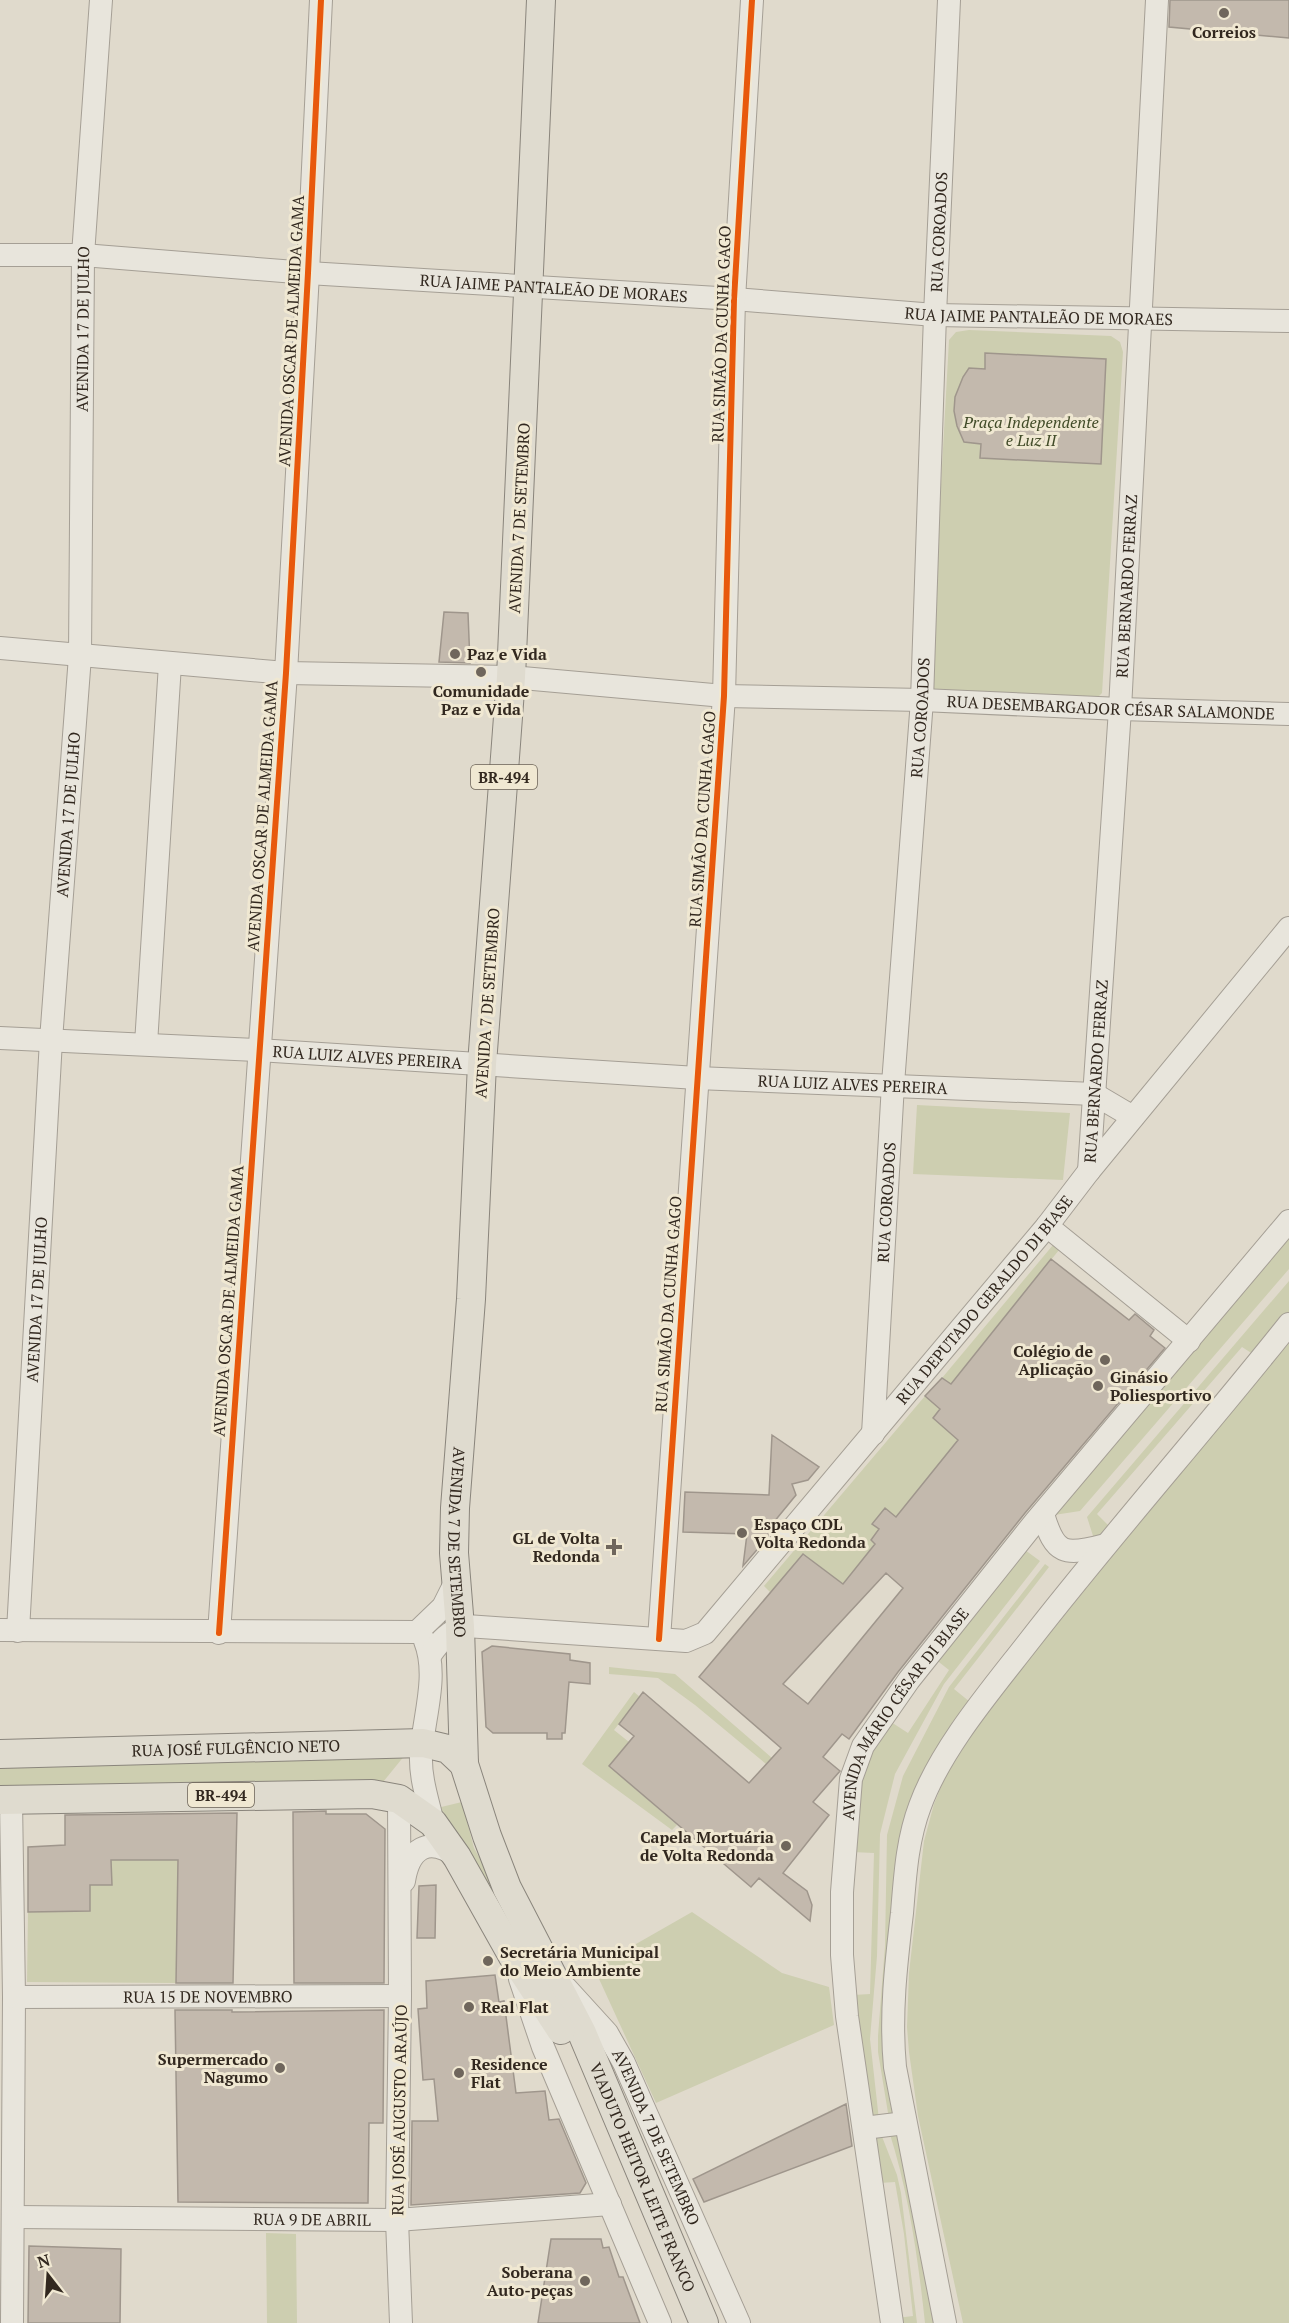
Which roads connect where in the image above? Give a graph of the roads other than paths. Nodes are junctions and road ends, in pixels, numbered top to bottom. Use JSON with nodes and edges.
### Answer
{"nodes":[{"id":1,"x":101,"y":0,"type":"edge"},
{"id":2,"x":321,"y":0,"type":"edge"},
{"id":3,"x":752,"y":0,"type":"edge"},
{"id":4,"x":949,"y":0,"type":"edge"},
{"id":5,"x":1157,"y":0,"type":"edge"},
{"id":6,"x":536,"y":7,"type":"edge"},
{"id":7,"x":0,"y":255,"type":"edge"},
{"id":8,"x":83,"y":255,"type":"junction"},
{"id":9,"x":308,"y":273,"type":"junction"},
{"id":10,"x":529,"y":286,"type":"junction"},
{"id":11,"x":734,"y":299,"type":"junction"},
{"id":12,"x":935,"y":315,"type":"junction"},
{"id":13,"x":1139,"y":318,"type":"junction"},
{"id":14,"x":1289,"y":321,"type":"edge"},
{"id":15,"x":0,"y":648,"type":"edge"},
{"id":16,"x":80,"y":656,"type":"junction"},
{"id":17,"x":170,"y":663,"type":"junction"},
{"id":18,"x":285,"y":673,"type":"junction"},
{"id":19,"x":511,"y":677,"type":"junction"},
{"id":20,"x":724,"y":696,"type":"junction"},
{"id":21,"x":922,"y":700,"type":"junction"},
{"id":22,"x":1120,"y":709,"type":"junction"},
{"id":23,"x":1289,"y":714,"type":"edge"},
{"id":24,"x":1289,"y":928,"type":"edge"},
{"id":25,"x":0,"y":1038,"type":"edge"},
{"id":26,"x":51,"y":1040,"type":"junction"},
{"id":27,"x":146,"y":1044,"type":"junction"},
{"id":28,"x":258,"y":1050,"type":"junction"},
{"id":29,"x":483,"y":1064,"type":"junction"},
{"id":30,"x":697,"y":1078,"type":"junction"},
{"id":31,"x":893,"y":1084,"type":"junction"},
{"id":32,"x":1094,"y":1094,"type":"junction"},
{"id":33,"x":1133,"y":1117,"type":"junction"},
{"id":34,"x":1089,"y":1171,"type":"junction"},
{"id":35,"x":1289,"y":1221,"type":"edge"},
{"id":36,"x":1047,"y":1226,"type":"junction"},
{"id":37,"x":1289,"y":1324,"type":"edge"},
{"id":38,"x":1189,"y":1341,"type":"junction"},
{"id":39,"x":873,"y":1434,"type":"junction"},
{"id":40,"x":1043,"y":1514,"type":"junction"},
{"id":41,"x":1105,"y":1545,"type":"junction"},
{"id":42,"x":456,"y":1581,"type":"junction"},
{"id":43,"x":460,"y":1627,"type":"junction"},
{"id":44,"x":9,"y":1631,"type":"edge"},
{"id":45,"x":417,"y":1632,"type":"junction"},
{"id":46,"x":219,"y":1633,"type":"junction"},
{"id":47,"x":659,"y":1639,"type":"junction"},
{"id":48,"x":430,"y":1654,"type":"junction"},
{"id":49,"x":423,"y":1743,"type":"junction"},
{"id":50,"x":0,"y":1754,"type":"edge"},
{"id":51,"x":464,"y":1764,"type":"junction"},
{"id":52,"x":399,"y":1799,"type":"junction"},
{"id":53,"x":6,"y":1800,"type":"edge"},
{"id":54,"x":433,"y":1823,"type":"junction"},
{"id":55,"x":457,"y":1857,"type":"junction"},
{"id":56,"x":401,"y":1897,"type":"junction"},
{"id":57,"x":512,"y":1955,"type":"junction"},
{"id":58,"x":548,"y":1968,"type":"junction"},
{"id":59,"x":400,"y":1996,"type":"junction"},
{"id":60,"x":14,"y":1998,"type":"junction"},
{"id":61,"x":575,"y":2037,"type":"junction"},
{"id":62,"x":905,"y":2123,"type":"junction"},
{"id":63,"x":864,"y":2128,"type":"junction"},
{"id":64,"x":610,"y":2204,"type":"junction"},
{"id":65,"x":14,"y":2217,"type":"junction"},
{"id":66,"x":397,"y":2220,"type":"junction"},
{"id":67,"x":12,"y":2323,"type":"edge"},
{"id":68,"x":401,"y":2323,"type":"edge"},
{"id":69,"x":660,"y":2323,"type":"edge"},
{"id":70,"x":690,"y":2323,"type":"edge"},
{"id":71,"x":704,"y":2323,"type":"edge"},
{"id":72,"x":739,"y":2323,"type":"edge"},
{"id":73,"x":892,"y":2323,"type":"edge"},
{"id":74,"x":945,"y":2323,"type":"edge"}],
"edges":[{"from":1,"to":8,"type":"street","name":"AVENIDA 17 DE JULHO"},
{"from":2,"to":9,"type":"street","name":"AVENIDA OSCAR DE ALMEIDA GAMA"},
{"from":3,"to":11,"type":"street","name":"RUA SIMÃO DA CUNHA GAGO"},
{"from":4,"to":12,"type":"street","name":"RUA COROADOS"},
{"from":5,"to":13,"type":"street","name":"RUA BERNARDO FERRAZ"},
{"from":6,"to":10,"type":"main road","name":"AVENIDA 7 DE SETEMBRO","number":"BR-494"},
{"from":7,"to":8,"type":"street","name":"RUA JAIME PANTALEÃO DE MORAES"},
{"from":8,"to":9,"type":"street","name":"RUA JAIME PANTALEÃO DE MORAES"},
{"from":8,"to":16,"type":"street","name":"AVENIDA 17 DE JULHO"},
{"from":9,"to":10,"type":"street","name":"RUA JAIME PANTALEÃO DE MORAES"},
{"from":9,"to":18,"type":"street","name":"AVENIDA OSCAR DE ALMEIDA GAMA"},
{"from":10,"to":11,"type":"street","name":"RUA JAIME PANTALEÃO DE MORAES"},
{"from":10,"to":19,"type":"main road","name":"AVENIDA 7 DE SETEMBRO","number":"BR-494"},
{"from":11,"to":12,"type":"street","name":"RUA JAIME PANTALEÃO DE MORAES"},
{"from":11,"to":20,"type":"street","name":"RUA SIMÃO DA CUNHA GAGO"},
{"from":12,"to":13,"type":"street","name":"RUA JAIME PANTALEÃO DE MORAES"},
{"from":12,"to":21,"type":"street","name":"RUA COROADOS"},
{"from":13,"to":14,"type":"street","name":"RUA JAIME PANTALEÃO DE MORAES"},
{"from":13,"to":22,"type":"street","name":"RUA BERNARDO FERRAZ"},
{"from":15,"to":16,"type":"street","name":"RUA DESEMBARGADOR CÉSAR SALAMONDE"},
{"from":16,"to":17,"type":"street","name":"RUA DESEMBARGADOR CÉSAR SALAMONDE"},
{"from":16,"to":26,"type":"street","name":"AVENIDA 17 DE JULHO"},
{"from":17,"to":18,"type":"street","name":"RUA DESEMBARGADOR CÉSAR SALAMONDE"},
{"from":17,"to":27,"type":"street"},
{"from":18,"to":19,"type":"street","name":"RUA DESEMBARGADOR CÉSAR SALAMONDE"},
{"from":18,"to":28,"type":"street","name":"AVENIDA OSCAR DE ALMEIDA GAMA"},
{"from":19,"to":20,"type":"street","name":"RUA DESEMBARGADOR CÉSAR SALAMONDE"},
{"from":19,"to":29,"type":"main road","name":"AVENIDA 7 DE SETEMBRO","number":"BR-494"},
{"from":20,"to":21,"type":"street","name":"RUA DESEMBARGADOR CÉSAR SALAMONDE"},
{"from":20,"to":30,"type":"street","name":"RUA SIMÃO DA CUNHA GAGO"},
{"from":21,"to":22,"type":"street","name":"RUA DESEMBARGADOR CÉSAR SALAMONDE"},
{"from":21,"to":31,"type":"street","name":"RUA COROADOS"},
{"from":22,"to":23,"type":"street","name":"RUA DESEMBARGADOR CÉSAR SALAMONDE"},
{"from":22,"to":32,"type":"street","name":"RUA BERNARDO FERRAZ"},
{"from":24,"to":33,"type":"street","name":"RUA DEPUTADO GERALDO DI BIASE"},
{"from":25,"to":26,"type":"street","name":"RUA LUIZ ALVES PEREIRA"},
{"from":26,"to":27,"type":"street","name":"RUA LUIZ ALVES PEREIRA"},
{"from":26,"to":44,"type":"street","name":"AVENIDA 17 DE JULHO"},
{"from":27,"to":28,"type":"street","name":"RUA LUIZ ALVES PEREIRA"},
{"from":28,"to":29,"type":"street","name":"RUA LUIZ ALVES PEREIRA"},
{"from":28,"to":46,"type":"street","name":"AVENIDA OSCAR DE ALMEIDA GAMA"},
{"from":29,"to":30,"type":"street","name":"RUA LUIZ ALVES PEREIRA"},
{"from":29,"to":42,"type":"main road","name":"AVENIDA 7 DE SETEMBRO","number":"BR-494"},
{"from":30,"to":31,"type":"street","name":"RUA LUIZ ALVES PEREIRA"},
{"from":30,"to":47,"type":"street","name":"RUA SIMÃO DA CUNHA GAGO"},
{"from":31,"to":32,"type":"street","name":"RUA LUIZ ALVES PEREIRA"},
{"from":31,"to":39,"type":"street","name":"RUA COROADOS"},
{"from":32,"to":33,"type":"street"},
{"from":32,"to":34,"type":"street","name":"RUA BERNARDO FERRAZ"},
{"from":33,"to":34,"type":"street","name":"RUA DEPUTADO GERALDO DI BIASE"},
{"from":34,"to":36,"type":"street","name":"RUA DEPUTADO GERALDO DI BIASE"},
{"from":35,"to":38,"type":"street","name":"AVENIDA MÁRIO CÉSAR DI BIASE"},
{"from":36,"to":38,"type":"street"},
{"from":36,"to":39,"type":"street","name":"RUA DEPUTADO GERALDO DI BIASE"},
{"from":37,"to":41,"type":"street"},
{"from":38,"to":40,"type":"street","name":"AVENIDA MÁRIO CÉSAR DI BIASE"},
{"from":39,"to":47,"type":"street","name":"RUA DEPUTADO GERALDO DI BIASE"},
{"from":40,"to":41,"type":"street"},
{"from":40,"to":63,"type":"street","name":"AVENIDA MÁRIO CÉSAR DI BIASE"},
{"from":41,"to":62,"type":"street"},
{"from":42,"to":43,"type":"main road","name":"AVENIDA 7 DE SETEMBRO"},
{"from":42,"to":45,"type":"street"},
{"from":43,"to":47,"type":"street","name":"RUA DEPUTADO GERALDO DI BIASE"},
{"from":43,"to":48,"type":"street"},
{"from":43,"to":51,"type":"main road","name":"AVENIDA 7 DE SETEMBRO"},
{"from":44,"to":46,"type":"street"},
{"from":45,"to":46,"type":"street"},
{"from":45,"to":48,"type":"street"},
{"from":48,"to":49,"type":"street"},
{"from":49,"to":50,"type":"main road","name":"RUA JOSÉ FULGÊNCIO NETO"},
{"from":49,"to":51,"type":"main road","name":"RUA JOSÉ FULGÊNCIO NETO"},
{"from":49,"to":54,"type":"street"},
{"from":51,"to":58,"type":"main road","name":"AVENIDA 7 DE SETEMBRO"},
{"from":52,"to":53,"type":"main road","number":"BR-494"},
{"from":52,"to":54,"type":"main road","number":"BR-494"},
{"from":52,"to":56,"type":"street","name":"RUA JOSÉ AUGUSTO ARAÚJO"},
{"from":53,"to":60,"type":"street"},
{"from":54,"to":55,"type":"main road"},
{"from":55,"to":56,"type":"street","name":"RUA JOSÉ AUGUSTO ARAÚJO"},
{"from":55,"to":57,"type":"main road"},
{"from":56,"to":59,"type":"street","name":"RUA JOSÉ AUGUSTO ARAÚJO"},
{"from":57,"to":61,"type":"main road"},
{"from":57,"to":64,"type":"street"},
{"from":58,"to":61,"type":"main road","name":"AVENIDA 7 DE SETEMBRO"},
{"from":58,"to":72,"type":"street","name":"AVENIDA 7 DE SETEMBRO"},
{"from":59,"to":60,"type":"street","name":"RUA 15 DE NOVEMBRO"},
{"from":59,"to":66,"type":"street","name":"RUA JOSÉ AUGUSTO ARAÚJO"},
{"from":60,"to":65,"type":"street"},
{"from":61,"to":70,"type":"main road"},
{"from":61,"to":71,"type":"main road","name":"VIADUTO HEITOR LEITE FRANCO"},
{"from":62,"to":63,"type":"street"},
{"from":62,"to":74,"type":"street"},
{"from":63,"to":73,"type":"street","name":"AVENIDA MÁRIO CÉSAR DI BIASE"},
{"from":64,"to":66,"type":"street","name":"RUA 9 DE ABRIL"},
{"from":64,"to":69,"type":"street"},
{"from":65,"to":66,"type":"street","name":"RUA 9 DE ABRIL"},
{"from":65,"to":67,"type":"street"},
{"from":66,"to":68,"type":"street","name":"RUA JOSÉ AUGUSTO ARAÚJO"}]}
